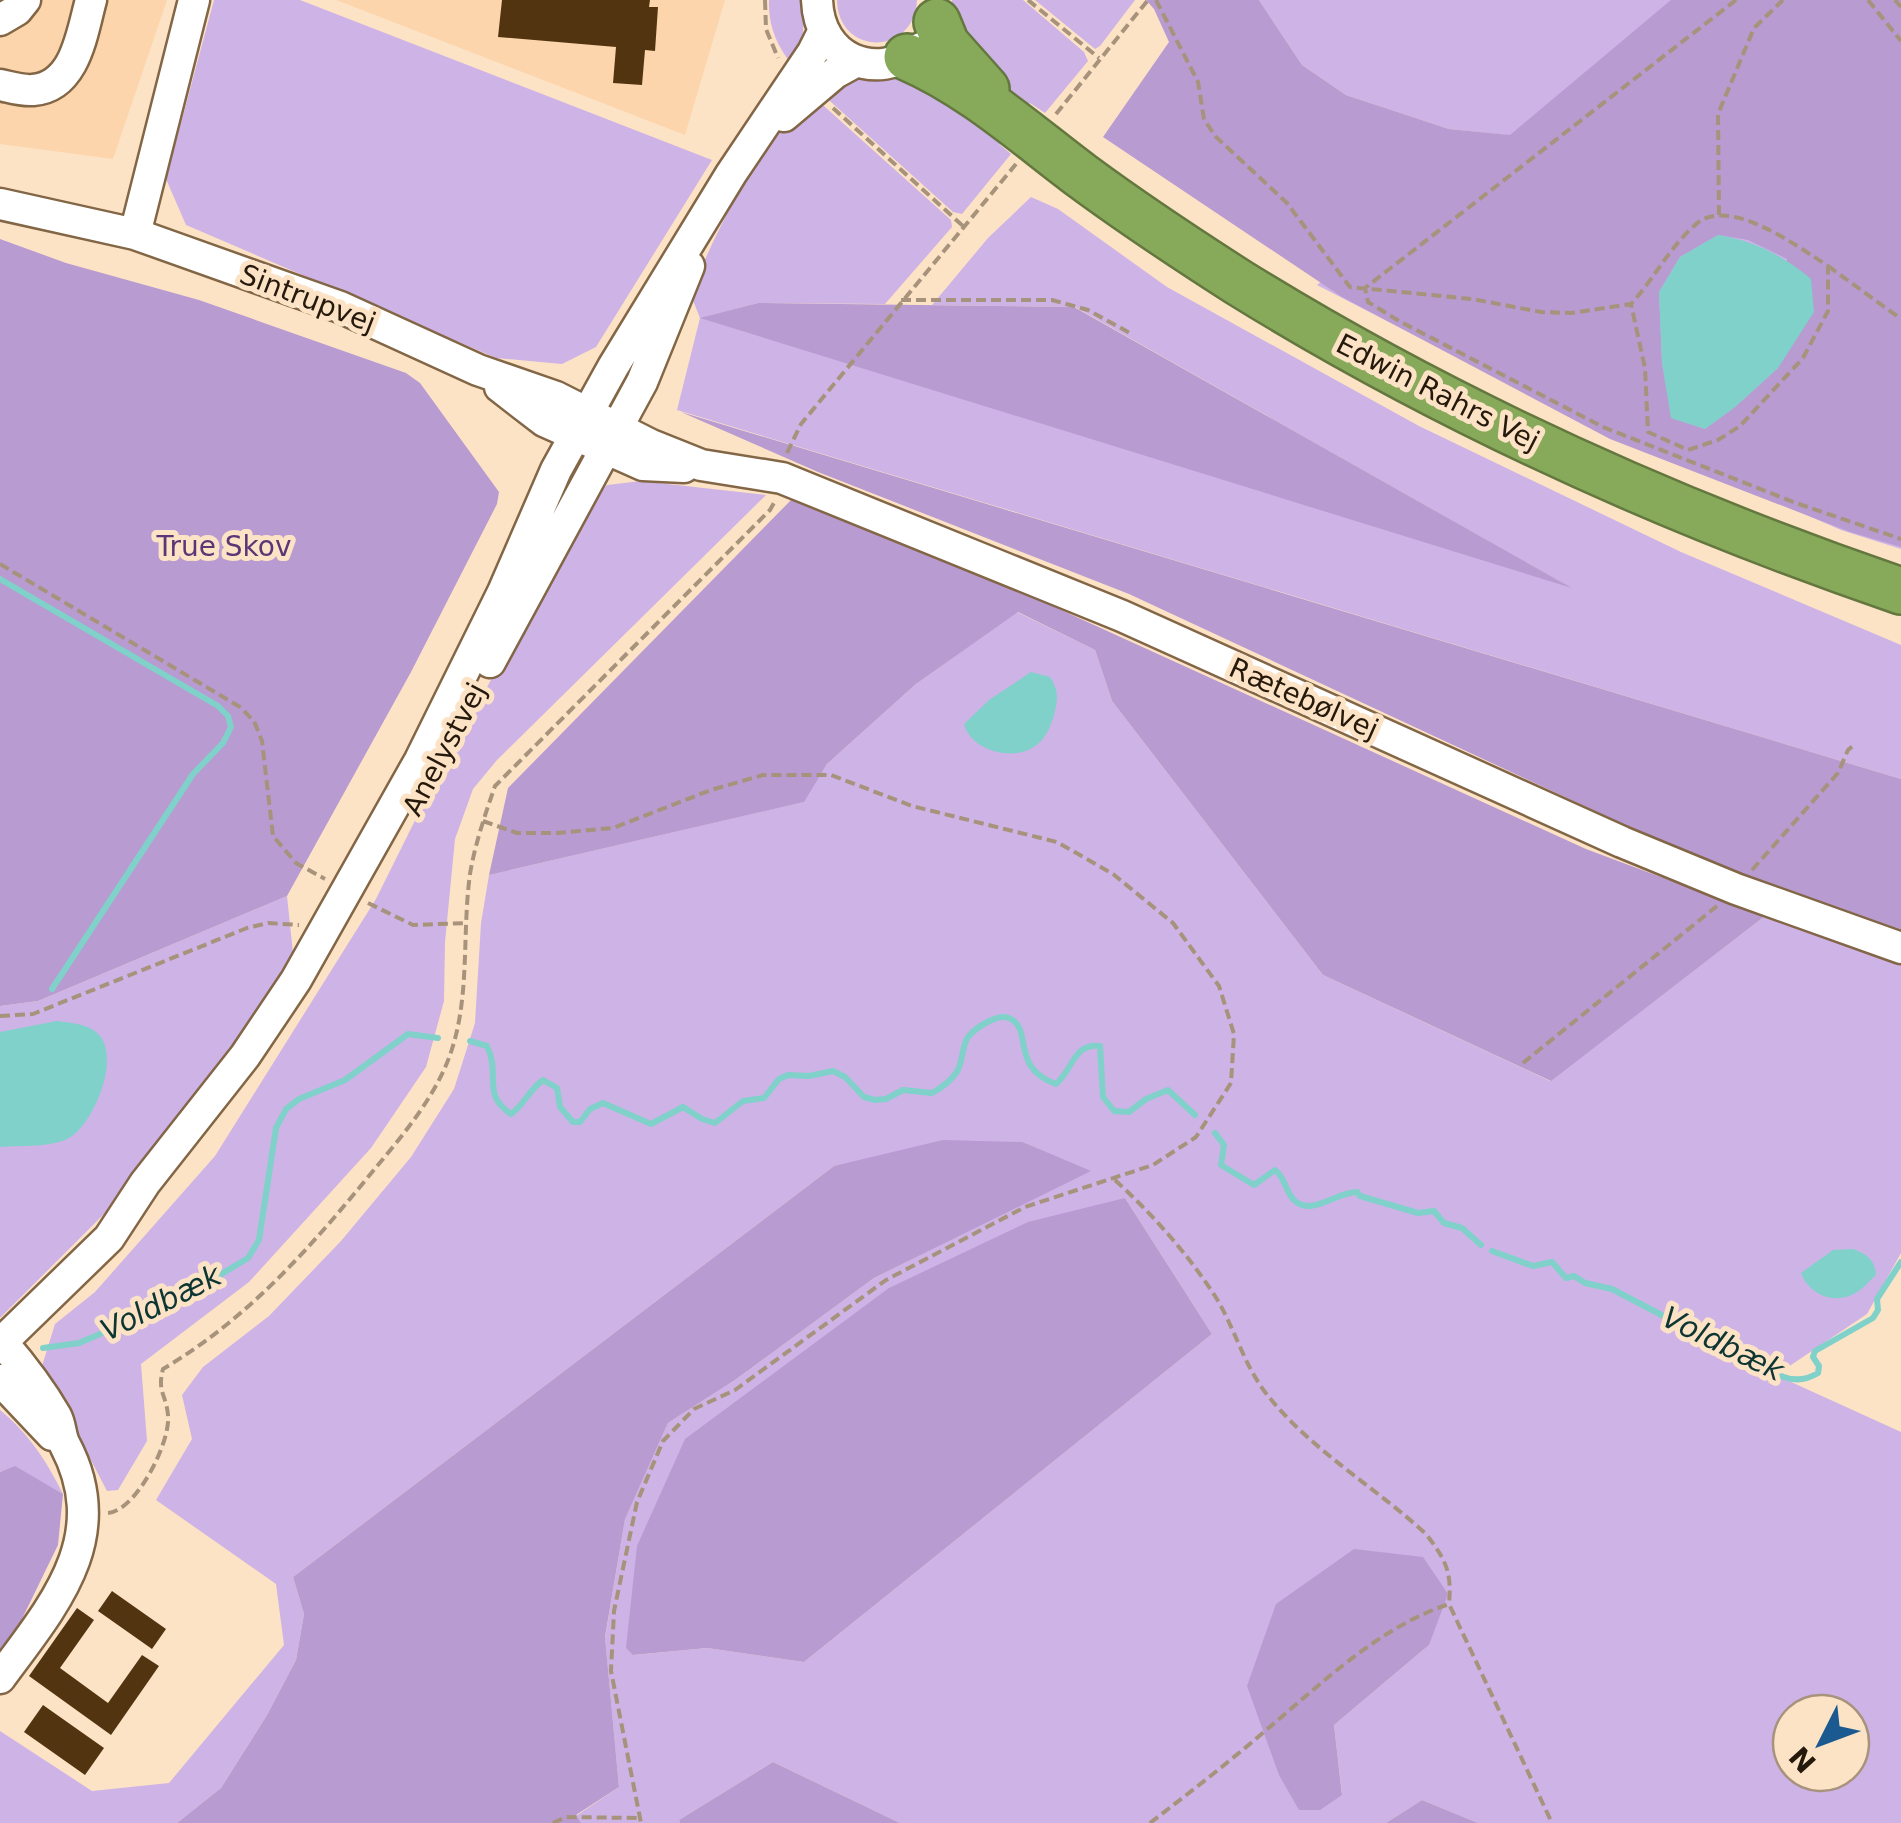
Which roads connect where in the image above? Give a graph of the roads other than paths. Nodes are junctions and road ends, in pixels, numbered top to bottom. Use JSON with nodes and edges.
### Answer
{"nodes":[{"id":1,"x":24,"y":0,"type":"edge"},
{"id":2,"x":90,"y":0,"type":"edge"},
{"id":3,"x":194,"y":0,"type":"edge"},
{"id":4,"x":817,"y":0,"type":"edge"},
{"id":5,"x":938,"y":11,"type":"edge"},
{"id":6,"x":0,"y":20,"type":"edge"},
{"id":7,"x":824,"y":32,"type":"junction"},
{"id":8,"x":907,"y":58,"type":"junction"},
{"id":9,"x":857,"y":61,"type":"junction"},
{"id":10,"x":804,"y":83,"type":"junction"},
{"id":11,"x":0,"y":85,"type":"edge"},
{"id":12,"x":1028,"y":134,"type":"junction"},
{"id":13,"x":0,"y":204,"type":"edge"},
{"id":14,"x":710,"y":213,"type":"junction"},
{"id":15,"x":135,"y":234,"type":"junction"},
{"id":16,"x":581,"y":424,"type":"junction"},
{"id":17,"x":612,"y":438,"type":"junction"},
{"id":18,"x":1901,"y":591,"type":"edge"},
{"id":19,"x":356,"y":897,"type":"junction"},
{"id":20,"x":1901,"y":948,"type":"edge"},
{"id":21,"x":109,"y":1238,"type":"junction"},
{"id":22,"x":1,"y":1343,"type":"edge"},
{"id":23,"x":0,"y":1380,"type":"edge"},
{"id":24,"x":63,"y":1442,"type":"junction"},
{"id":25,"x":0,"y":1678,"type":"edge"}],
"edges":[{"from":1,"to":6,"type":"street"},
{"from":2,"to":11,"type":"street"},
{"from":3,"to":15,"type":"street"},
{"from":4,"to":7,"type":"street"},
{"from":5,"to":8,"type":"street"},
{"from":5,"to":12,"type":"highway"},
{"from":7,"to":9,"type":"street"},
{"from":7,"to":10,"type":"street","name":"Anelystvej"},
{"from":8,"to":9,"type":"street"},
{"from":8,"to":12,"type":"highway"},
{"from":9,"to":10,"type":"street","name":"Anelystvej"},
{"from":10,"to":14,"type":"street","name":"Anelystvej"},
{"from":12,"to":18,"type":"highway","name":"Edwin Rahrs Vej"},
{"from":13,"to":15,"type":"street","name":"Sintrupvej"},
{"from":14,"to":16,"type":"street","name":"Anelystvej"},
{"from":14,"to":17,"type":"street","name":"Anelystvej"},
{"from":15,"to":16,"type":"street","name":"Sintrupvej"},
{"from":16,"to":17,"type":"street","name":"Sintrupvej"},
{"from":16,"to":19,"type":"street","name":"Anelystvej"},
{"from":17,"to":19,"type":"street","name":"Anelystvej"},
{"from":17,"to":20,"type":"street","name":"Rætebølvej"},
{"from":19,"to":21,"type":"street","name":"Anelystvej"},
{"from":19,"to":21,"type":"street","name":"Anelystvej"},
{"from":21,"to":22,"type":"street","name":"Anelystvej"},
{"from":22,"to":24,"type":"street"},
{"from":23,"to":24,"type":"street"},
{"from":24,"to":25,"type":"street"}]}
